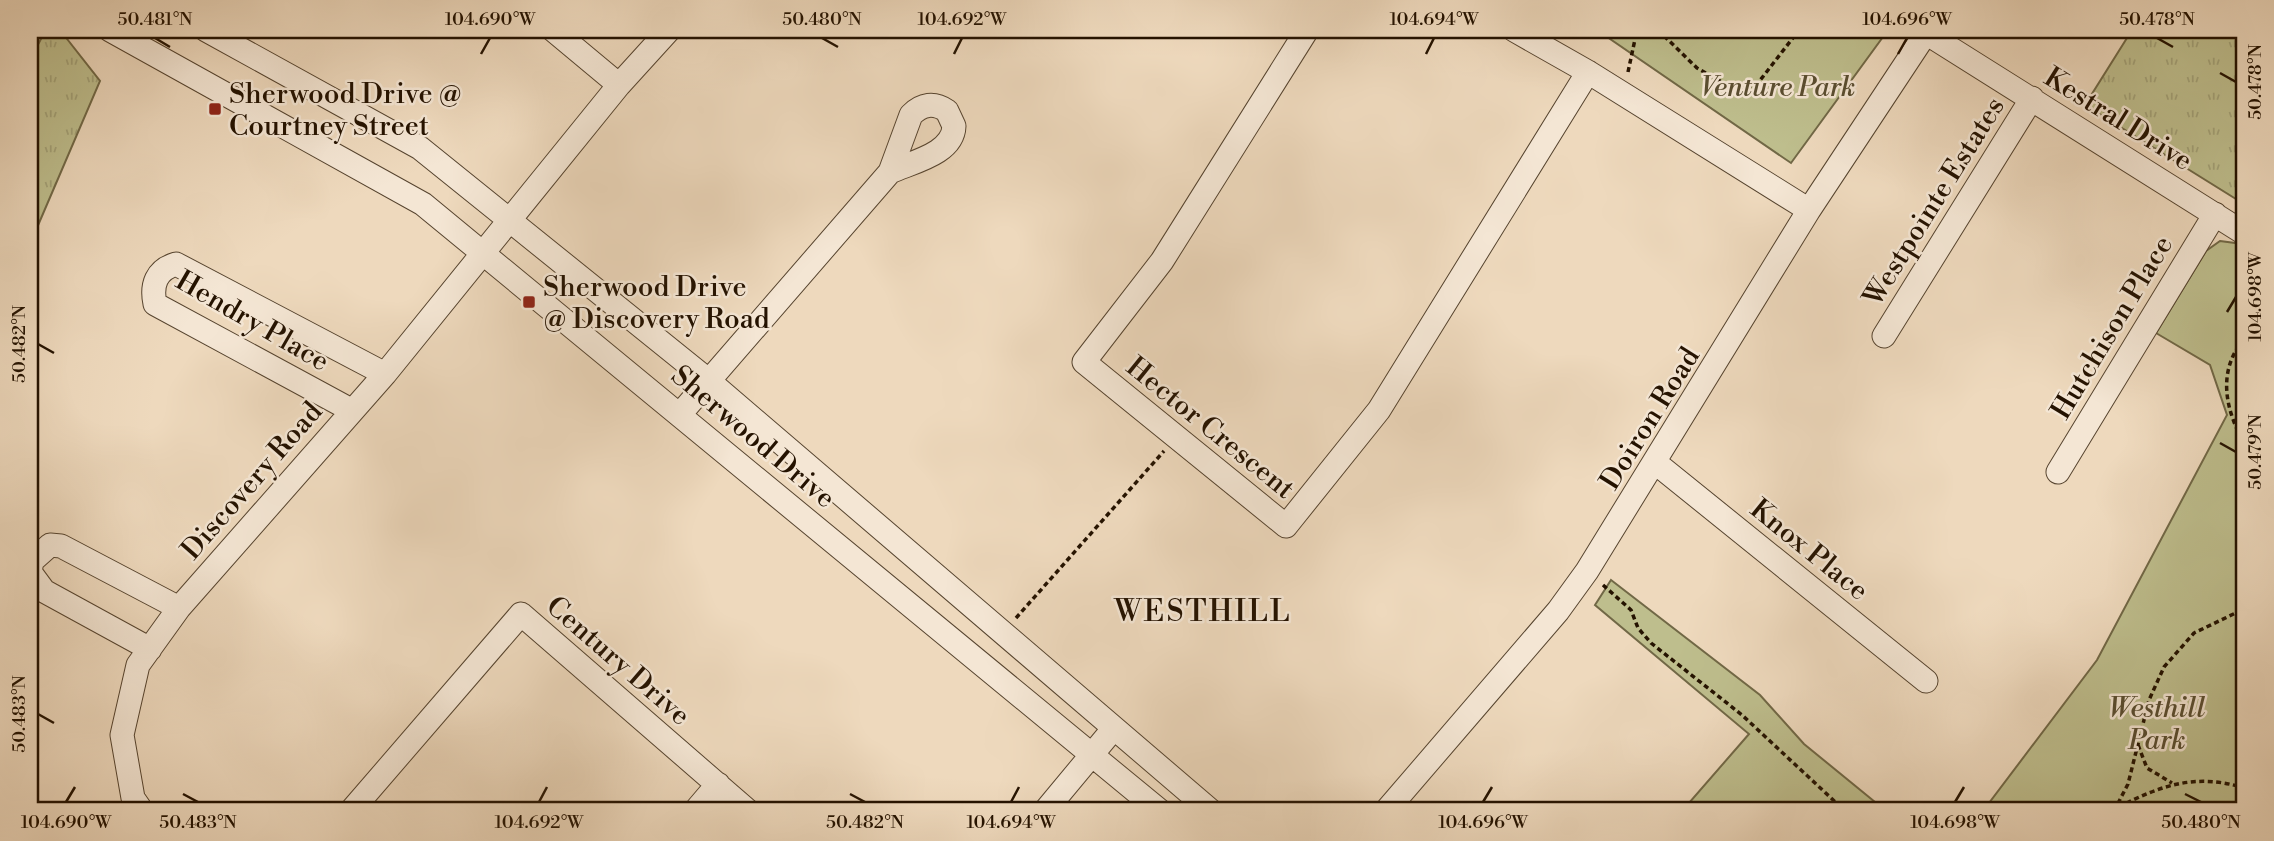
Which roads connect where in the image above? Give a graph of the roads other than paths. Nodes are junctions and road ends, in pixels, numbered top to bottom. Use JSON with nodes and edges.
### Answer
{"nodes":[{"id":1,"x":110,"y":30,"type":"edge"},
{"id":2,"x":206,"y":30,"type":"edge"},
{"id":3,"x":553,"y":30,"type":"edge"},
{"id":4,"x":669,"y":30,"type":"edge"},
{"id":5,"x":1307,"y":30,"type":"edge"},
{"id":6,"x":1514,"y":30,"type":"edge"},
{"id":7,"x":1927,"y":31,"type":"edge"},
{"id":8,"x":1588,"y":72,"type":"junction"},
{"id":9,"x":619,"y":85,"type":"junction"},
{"id":10,"x":2032,"y":98,"type":"junction"},
{"id":11,"x":890,"y":172,"type":"dead end"},
{"id":12,"x":1809,"y":211,"type":"junction"},
{"id":13,"x":2215,"y":214,"type":"junction"},
{"id":14,"x":510,"y":221,"type":"junction"},
{"id":15,"x":2244,"y":233,"type":"edge"},
{"id":16,"x":485,"y":253,"type":"junction"},
{"id":17,"x":1884,"y":336,"type":"dead end"},
{"id":18,"x":385,"y":374,"type":"junction"},
{"id":19,"x":709,"y":381,"type":"junction"},
{"id":20,"x":351,"y":410,"type":"junction"},
{"id":21,"x":681,"y":413,"type":"junction"},
{"id":22,"x":1657,"y":464,"type":"junction"},
{"id":23,"x":2058,"y":472,"type":"dead end"},
{"id":24,"x":179,"y":608,"type":"junction"},
{"id":25,"x":150,"y":649,"type":"junction"},
{"id":26,"x":1927,"y":681,"type":"dead end"},
{"id":27,"x":1114,"y":728,"type":"junction"},
{"id":28,"x":1091,"y":756,"type":"junction"},
{"id":29,"x":718,"y":784,"type":"junction"},
{"id":30,"x":142,"y":811,"type":"edge"},
{"id":31,"x":351,"y":811,"type":"edge"},
{"id":32,"x":695,"y":811,"type":"edge"},
{"id":33,"x":748,"y":811,"type":"edge"},
{"id":34,"x":1045,"y":811,"type":"edge"},
{"id":35,"x":1160,"y":811,"type":"edge"},
{"id":36,"x":1212,"y":811,"type":"edge"},
{"id":37,"x":1386,"y":811,"type":"edge"}],
"edges":[{"from":1,"to":16,"type":"street","name":"Sherwood Drive"},
{"from":2,"to":14,"type":"street","name":"Sherwood Drive"},
{"from":3,"to":9,"type":"street"},
{"from":4,"to":9,"type":"street","name":"Discovery Road"},
{"from":5,"to":8,"type":"street","name":"Hector Crescent"},
{"from":6,"to":8,"type":"street"},
{"from":7,"to":10,"type":"street","name":"Kestral Drive"},
{"from":7,"to":12,"type":"street","name":"Doiron Road"},
{"from":8,"to":12,"type":"street"},
{"from":9,"to":14,"type":"street","name":"Discovery Road"},
{"from":10,"to":13,"type":"street","name":"Kestral Drive"},
{"from":10,"to":17,"type":"street","name":"Westpointe Estates"},
{"from":11,"to":19,"type":"street"},
{"from":12,"to":22,"type":"street","name":"Doiron Road"},
{"from":13,"to":15,"type":"street","name":"Kestral Drive"},
{"from":13,"to":23,"type":"street","name":"Hutchison Place"},
{"from":14,"to":16,"type":"street","name":"Discovery Road"},
{"from":14,"to":19,"type":"street","name":"Sherwood Drive"},
{"from":16,"to":18,"type":"street","name":"Discovery Road"},
{"from":16,"to":21,"type":"street","name":"Sherwood Drive"},
{"from":18,"to":20,"type":"street","name":"Discovery Road"},
{"from":18,"to":20,"type":"street","name":"Hendry Place"},
{"from":19,"to":21,"type":"street"},
{"from":19,"to":27,"type":"street","name":"Sherwood Drive"},
{"from":20,"to":24,"type":"street","name":"Discovery Road"},
{"from":21,"to":28,"type":"street","name":"Sherwood Drive"},
{"from":22,"to":26,"type":"street","name":"Knox Place"},
{"from":22,"to":37,"type":"street","name":"Doiron Road"},
{"from":24,"to":25,"type":"street","name":"Discovery Road"},
{"from":24,"to":25,"type":"street"},
{"from":25,"to":30,"type":"street","name":"Discovery Road"},
{"from":27,"to":28,"type":"street"},
{"from":27,"to":36,"type":"street","name":"Sherwood Drive"},
{"from":28,"to":34,"type":"street"},
{"from":28,"to":35,"type":"street","name":"Sherwood Drive"},
{"from":29,"to":31,"type":"street","name":"Century Drive"},
{"from":29,"to":32,"type":"street"},
{"from":29,"to":33,"type":"street","name":"Century Drive"}]}
